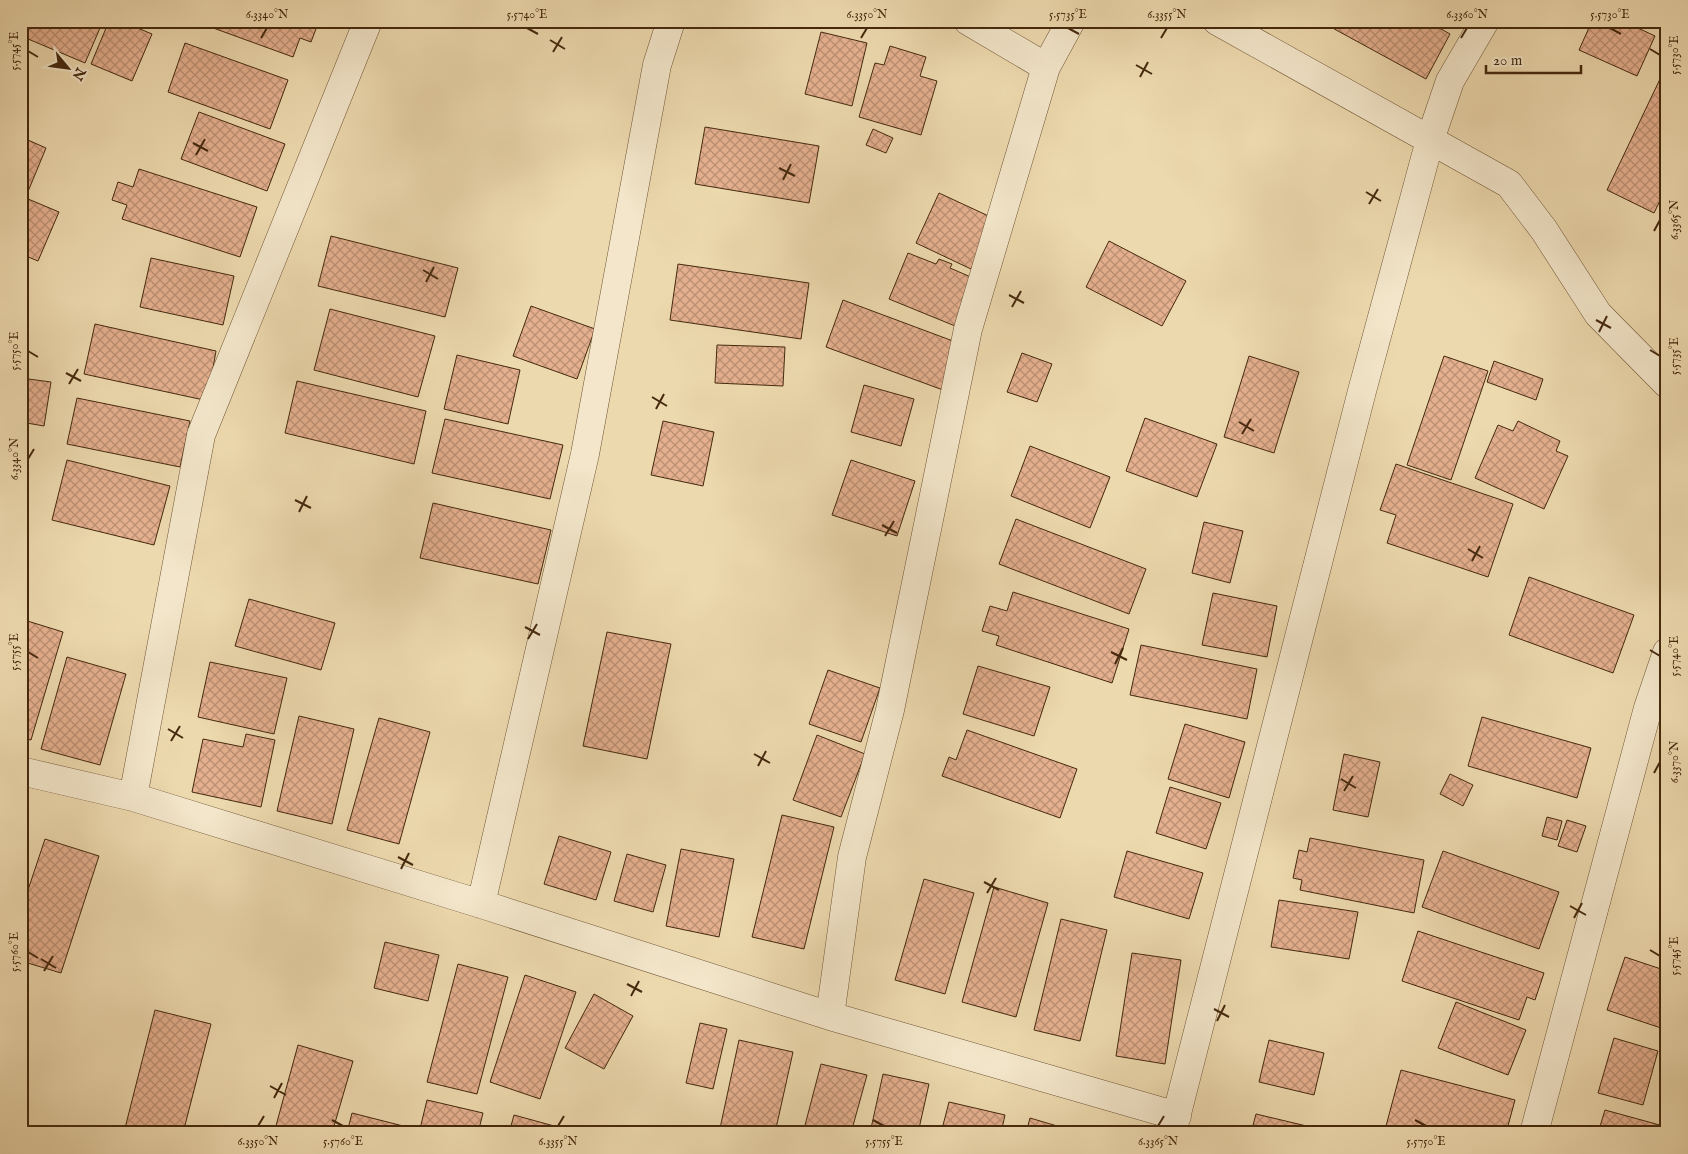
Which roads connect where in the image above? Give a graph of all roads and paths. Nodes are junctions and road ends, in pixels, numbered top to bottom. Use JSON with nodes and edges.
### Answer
{"nodes":[{"id":1,"x":368,"y":21,"type":"edge"},
{"id":2,"x":671,"y":21,"type":"edge"},
{"id":3,"x":968,"y":21,"type":"edge"},
{"id":4,"x":1071,"y":21,"type":"edge"},
{"id":5,"x":1217,"y":21,"type":"edge"},
{"id":6,"x":1485,"y":21,"type":"edge"},
{"id":7,"x":1046,"y":67,"type":"junction"},
{"id":8,"x":1430,"y":140,"type":"junction"},
{"id":9,"x":1667,"y":384,"type":"edge"},
{"id":10,"x":1667,"y":652,"type":"edge"},
{"id":11,"x":21,"y":771,"type":"edge"},
{"id":12,"x":133,"y":797,"type":"junction"},
{"id":13,"x":481,"y":904,"type":"junction"},
{"id":14,"x":830,"y":1016,"type":"junction"},
{"id":15,"x":1175,"y":1125,"type":"edge"},
{"id":16,"x":1534,"y":1133,"type":"edge"}],
"edges":[{"from":1,"to":12,"type":"street"},
{"from":2,"to":13,"type":"street"},
{"from":3,"to":7,"type":"street"},
{"from":4,"to":7,"type":"street"},
{"from":5,"to":8,"type":"street"},
{"from":6,"to":8,"type":"street"},
{"from":7,"to":14,"type":"street"},
{"from":8,"to":9,"type":"street"},
{"from":8,"to":15,"type":"street"},
{"from":10,"to":16,"type":"street"},
{"from":11,"to":12,"type":"street"},
{"from":12,"to":13,"type":"street"},
{"from":13,"to":14,"type":"street"},
{"from":14,"to":15,"type":"street"}]}
